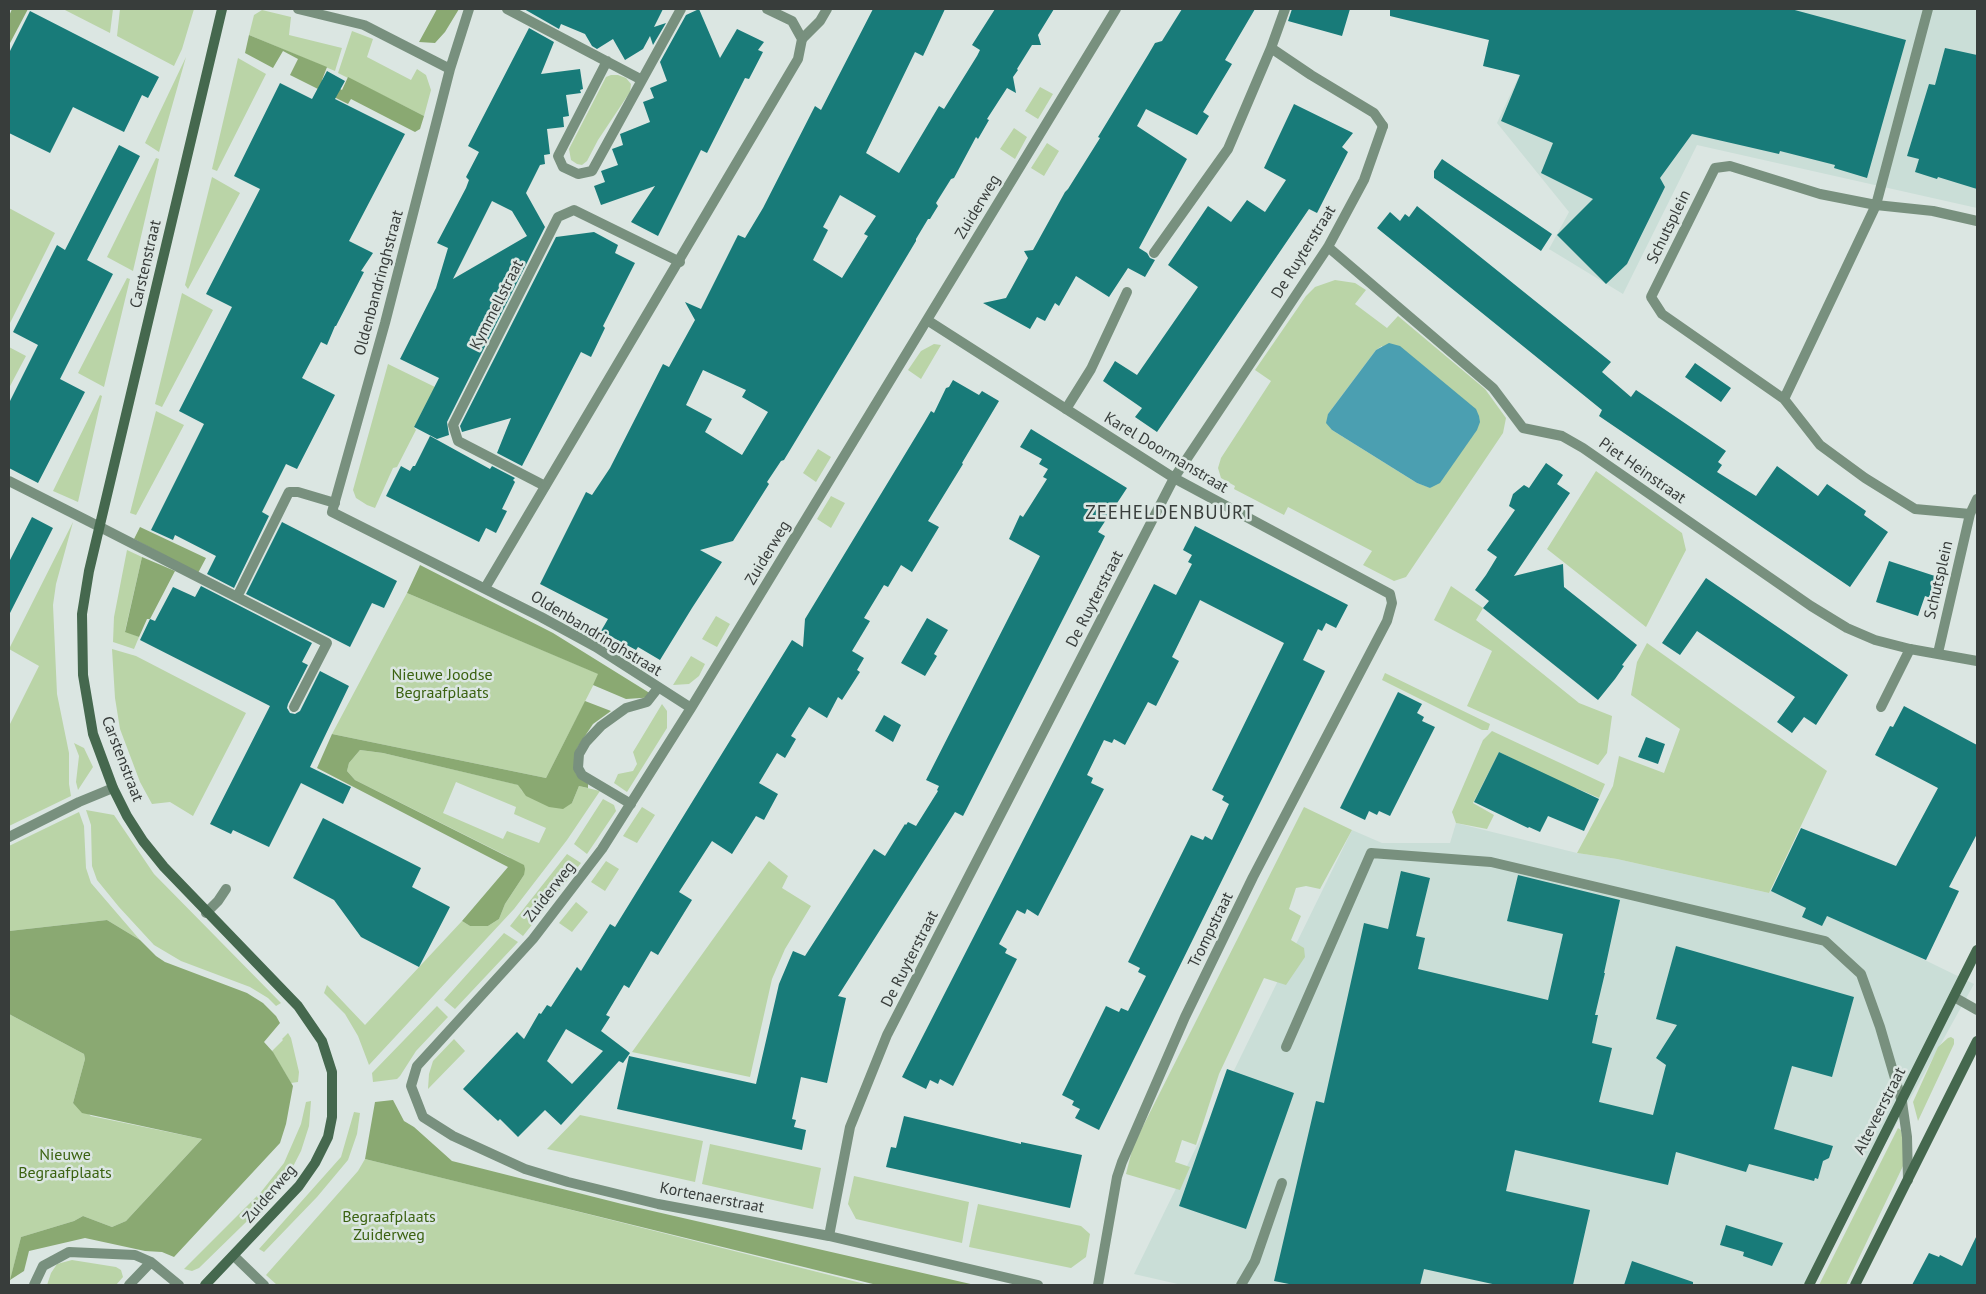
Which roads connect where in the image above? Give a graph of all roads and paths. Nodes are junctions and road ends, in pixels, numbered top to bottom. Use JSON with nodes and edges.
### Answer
{"nodes":[{"id":1,"x":222,"y":9,"type":"edge"},
{"id":2,"x":298,"y":9,"type":"edge"},
{"id":3,"x":469,"y":9,"type":"edge"},
{"id":4,"x":507,"y":9,"type":"edge"},
{"id":5,"x":681,"y":9,"type":"edge"},
{"id":6,"x":767,"y":9,"type":"edge"},
{"id":7,"x":827,"y":9,"type":"edge"},
{"id":8,"x":1116,"y":9,"type":"edge"},
{"id":9,"x":1285,"y":9,"type":"edge"},
{"id":10,"x":1928,"y":9,"type":"edge"},
{"id":11,"x":802,"y":39,"type":"junction"},
{"id":12,"x":1271,"y":48,"type":"junction"},
{"id":13,"x":607,"y":62,"type":"junction"},
{"id":14,"x":450,"y":69,"type":"junction"},
{"id":15,"x":642,"y":80,"type":"junction"},
{"id":16,"x":1876,"y":205,"type":"junction"},
{"id":17,"x":1977,"y":221,"type":"edge"},
{"id":18,"x":1328,"y":248,"type":"junction"},
{"id":19,"x":1154,"y":253,"type":"dead end"},
{"id":20,"x":680,"y":262,"type":"junction"},
{"id":21,"x":1128,"y":292,"type":"dead end"},
{"id":22,"x":927,"y":320,"type":"junction"},
{"id":23,"x":1784,"y":399,"type":"junction"},
{"id":24,"x":1066,"y":409,"type":"junction"},
{"id":25,"x":1174,"y":478,"type":"junction"},
{"id":26,"x":9,"y":481,"type":"edge"},
{"id":27,"x":545,"y":486,"type":"junction"},
{"id":28,"x":1977,"y":499,"type":"edge"},
{"id":29,"x":335,"y":503,"type":"junction"},
{"id":30,"x":1970,"y":514,"type":"junction"},
{"id":31,"x":100,"y":527,"type":"junction"},
{"id":32,"x":485,"y":588,"type":"junction"},
{"id":33,"x":237,"y":597,"type":"junction"},
{"id":34,"x":1392,"y":603,"type":"joint"},
{"id":35,"x":1910,"y":649,"type":"junction"},
{"id":36,"x":1938,"y":653,"type":"junction"},
{"id":37,"x":1977,"y":661,"type":"edge"},
{"id":38,"x":658,"y":688,"type":"junction"},
{"id":39,"x":1881,"y":707,"type":"dead end"},
{"id":40,"x":294,"y":708,"type":"dead end"},
{"id":41,"x":691,"y":708,"type":"junction"},
{"id":42,"x":113,"y":788,"type":"junction"},
{"id":43,"x":631,"y":804,"type":"junction"},
{"id":44,"x":9,"y":836,"type":"edge"},
{"id":45,"x":226,"y":889,"type":"dead end"},
{"id":46,"x":188,"y":893,"type":"joint"},
{"id":47,"x":206,"y":913,"type":"junction"},
{"id":48,"x":1977,"y":950,"type":"edge"},
{"id":49,"x":1954,"y":997,"type":"junction"},
{"id":50,"x":1977,"y":1010,"type":"edge"},
{"id":51,"x":1977,"y":1041,"type":"edge"},
{"id":52,"x":1286,"y":1047,"type":"dead end"},
{"id":53,"x":411,"y":1086,"type":"joint"},
{"id":54,"x":1902,"y":1102,"type":"junction"},
{"id":55,"x":1908,"y":1180,"type":"junction"},
{"id":56,"x":1282,"y":1183,"type":"dead end"},
{"id":57,"x":829,"y":1236,"type":"junction"},
{"id":58,"x":234,"y":1256,"type":"junction"},
{"id":59,"x":151,"y":1262,"type":"junction"},
{"id":60,"x":34,"y":1285,"type":"edge"},
{"id":61,"x":128,"y":1285,"type":"edge"},
{"id":62,"x":179,"y":1285,"type":"edge"},
{"id":63,"x":205,"y":1285,"type":"edge"},
{"id":64,"x":264,"y":1285,"type":"edge"},
{"id":65,"x":1038,"y":1285,"type":"edge"},
{"id":66,"x":1098,"y":1285,"type":"edge"},
{"id":67,"x":1241,"y":1285,"type":"edge"},
{"id":68,"x":1809,"y":1285,"type":"edge"},
{"id":69,"x":1855,"y":1285,"type":"edge"}],
"edges":[{"from":1,"to":31,"type":"street","name":"Carstenstraat"},
{"from":2,"to":14,"type":"street"},
{"from":3,"to":14,"type":"street","name":"Oldenbandringhstraat"},
{"from":4,"to":13,"type":"street"},
{"from":5,"to":15,"type":"street"},
{"from":6,"to":11,"type":"street"},
{"from":7,"to":11,"type":"street"},
{"from":8,"to":22,"type":"street","name":"Zuiderweg"},
{"from":9,"to":12,"type":"street"},
{"from":10,"to":16,"type":"street"},
{"from":11,"to":20,"type":"street"},
{"from":12,"to":18,"type":"street","name":"De Ruyterstraat"},
{"from":12,"to":19,"type":"street"},
{"from":13,"to":15,"type":"street"},
{"from":13,"to":15,"type":"street"},
{"from":14,"to":29,"type":"street","name":"Oldenbandringhstraat"},
{"from":16,"to":17,"type":"street","name":"Schutsplein"},
{"from":16,"to":23,"type":"street"},
{"from":16,"to":23,"type":"street","name":"Schutsplein"},
{"from":18,"to":25,"type":"street","name":"De Ruyterstraat"},
{"from":18,"to":35,"type":"street","name":"Piet Heinstraat"},
{"from":20,"to":27,"type":"street"},
{"from":20,"to":27,"type":"street","name":"Kymmellstraat"},
{"from":21,"to":24,"type":"street"},
{"from":22,"to":24,"type":"street","name":"Karel Doormanstraat"},
{"from":22,"to":41,"type":"street","name":"Zuiderweg"},
{"from":23,"to":30,"type":"street","name":"Schutsplein"},
{"from":24,"to":25,"type":"street","name":"Karel Doormanstraat"},
{"from":25,"to":34,"type":"street","name":"Karel Doormanstraat"},
{"from":25,"to":57,"type":"street","name":"De Ruyterstraat"},
{"from":26,"to":31,"type":"street"},
{"from":27,"to":32,"type":"street"},
{"from":28,"to":30,"type":"street","name":"Schutsplein"},
{"from":29,"to":32,"type":"street","name":"Oldenbandringhstraat"},
{"from":29,"to":33,"type":"street"},
{"from":30,"to":36,"type":"street","name":"Schutsplein"},
{"from":31,"to":33,"type":"street"},
{"from":31,"to":42,"type":"street","name":"Carstenstraat"},
{"from":32,"to":38,"type":"street","name":"Oldenbandringhstraat"},
{"from":33,"to":40,"type":"street"},
{"from":34,"to":66,"type":"street","name":"Trompstraat"},
{"from":35,"to":36,"type":"street","name":"Piet Heinstraat"},
{"from":35,"to":39,"type":"street"},
{"from":36,"to":37,"type":"street","name":"Piet Heinstraat"},
{"from":38,"to":41,"type":"street","name":"Oldenbandringhstraat"},
{"from":38,"to":43,"type":"street"},
{"from":41,"to":43,"type":"street","name":"Zuiderweg"},
{"from":42,"to":44,"type":"street"},
{"from":42,"to":46,"type":"street","name":"Carstenstraat"},
{"from":43,"to":53,"type":"street","name":"Zuiderweg"},
{"from":45,"to":47,"type":"street"},
{"from":46,"to":47,"type":"street","name":"Zuiderweg"},
{"from":47,"to":58,"type":"street","name":"Zuiderweg"},
{"from":48,"to":49,"type":"street","name":"Alteveerstraat"},
{"from":49,"to":50,"type":"street"},
{"from":49,"to":54,"type":"street","name":"Alteveerstraat"},
{"from":51,"to":55,"type":"street"},
{"from":52,"to":54,"type":"street"},
{"from":53,"to":57,"type":"street","name":"Kortenaerstraat"},
{"from":54,"to":55,"type":"street"},
{"from":54,"to":68,"type":"street","name":"Alteveerstraat"},
{"from":55,"to":69,"type":"street"},
{"from":56,"to":67,"type":"street"},
{"from":57,"to":65,"type":"street","name":"Kortenaerstraat"},
{"from":58,"to":63,"type":"street","name":"Zuiderweg"},
{"from":58,"to":64,"type":"street"},
{"from":59,"to":60,"type":"street"},
{"from":59,"to":61,"type":"street"},
{"from":59,"to":62,"type":"street"}]}
